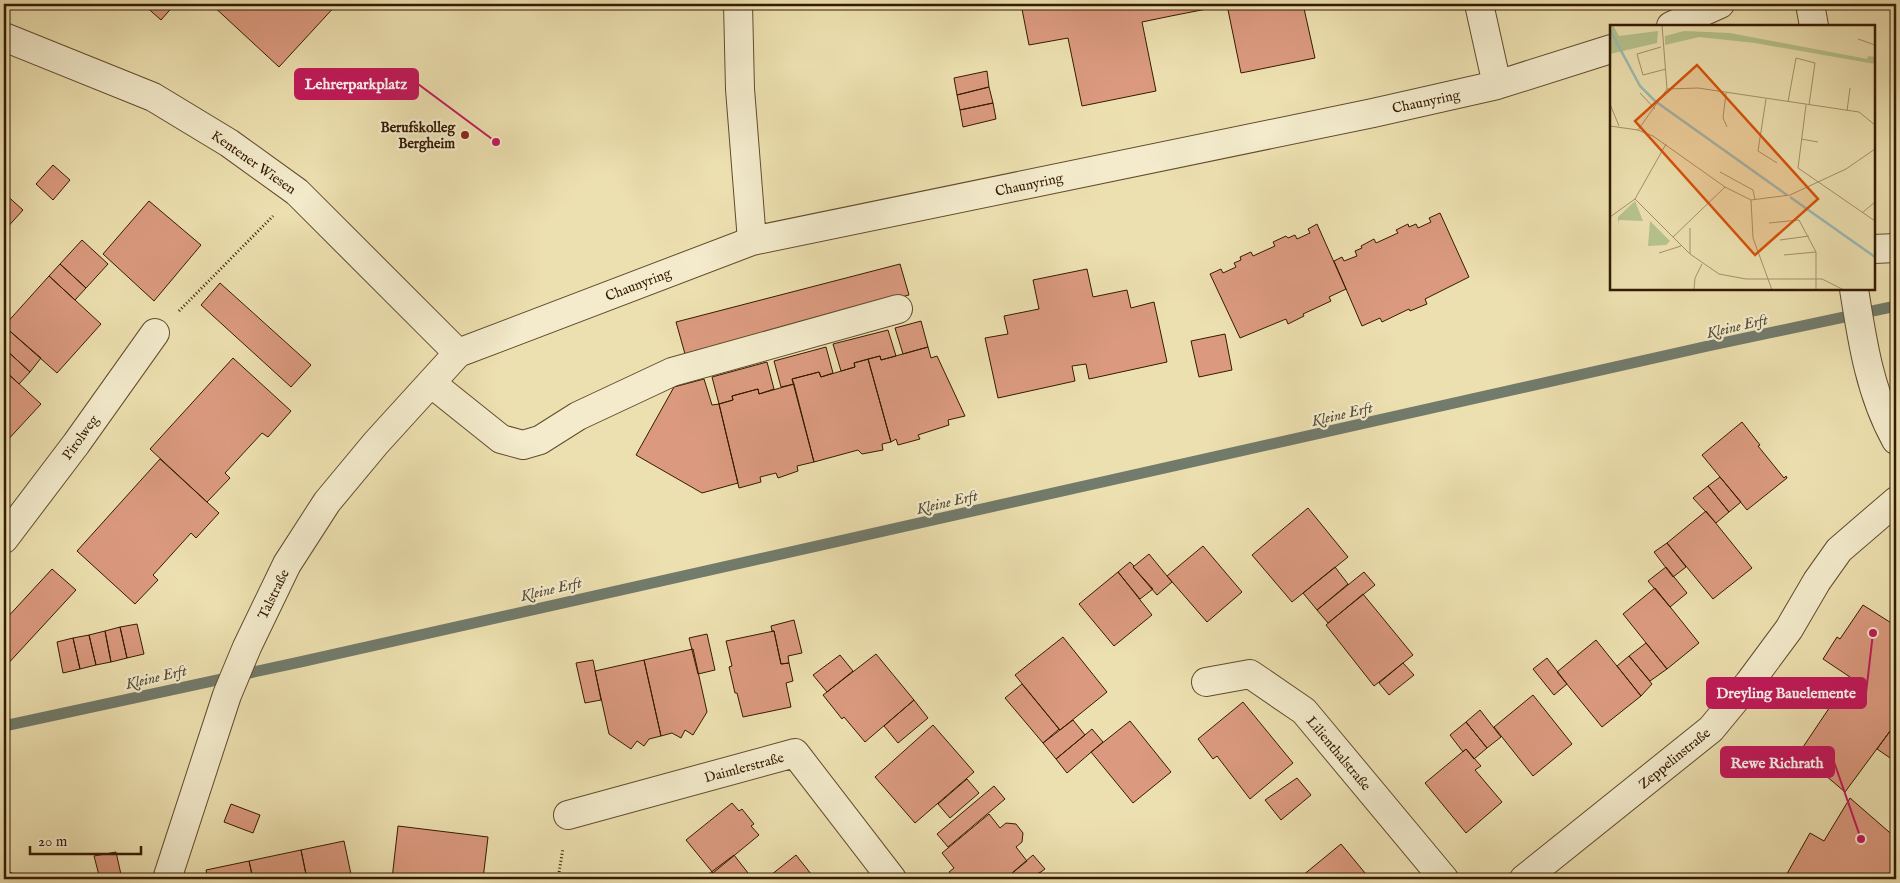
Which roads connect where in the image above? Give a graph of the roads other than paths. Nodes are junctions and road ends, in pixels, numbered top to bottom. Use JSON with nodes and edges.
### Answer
{"nodes":[{"id":1,"x":738,"y":4,"type":"edge"},
{"id":2,"x":1479,"y":4,"type":"edge"},
{"id":3,"x":1720,"y":4,"type":"edge"},
{"id":4,"x":1810,"y":4,"type":"edge"},
{"id":5,"x":1674,"y":25,"type":"edge"},
{"id":6,"x":1814,"y":25,"type":"edge"},
{"id":7,"x":4,"y":37,"type":"edge"},
{"id":8,"x":1610,"y":49,"type":"edge"},
{"id":9,"x":1497,"y":85,"type":"junction"},
{"id":10,"x":752,"y":241,"type":"junction"},
{"id":11,"x":1896,"y":248,"type":"edge"},
{"id":12,"x":1875,"y":249,"type":"edge"},
{"id":13,"x":1854,"y":290,"type":"edge"},
{"id":14,"x":898,"y":309,"type":"dead end"},
{"id":15,"x":155,"y":333,"type":"road end"},
{"id":16,"x":458,"y":354,"type":"junction"},
{"id":17,"x":431,"y":383,"type":"junction"},
{"id":18,"x":1896,"y":440,"type":"edge"},
{"id":19,"x":1896,"y":501,"type":"edge"},
{"id":20,"x":4,"y":539,"type":"edge"},
{"id":21,"x":1206,"y":682,"type":"dead end"},
{"id":22,"x":568,"y":815,"type":"dead end"},
{"id":23,"x":167,"y":879,"type":"edge"},
{"id":24,"x":892,"y":879,"type":"edge"},
{"id":25,"x":1444,"y":879,"type":"edge"},
{"id":26,"x":1524,"y":879,"type":"edge"}],
"edges":[{"from":1,"to":10,"type":"street"},
{"from":2,"to":9,"type":"street"},
{"from":3,"to":5,"type":"street"},
{"from":4,"to":6,"type":"street"},
{"from":7,"to":16,"type":"street","name":"Kentener Wiesen"},
{"from":8,"to":9,"type":"street","name":"Chaunyring"},
{"from":9,"to":10,"type":"street","name":"Chaunyring"},
{"from":10,"to":16,"type":"street","name":"Chaunyring"},
{"from":11,"to":12,"type":"street"},
{"from":13,"to":18,"type":"street"},
{"from":14,"to":17,"type":"street"},
{"from":15,"to":20,"type":"street","name":"Pirolweg"},
{"from":16,"to":17,"type":"street","name":"Talstraße"},
{"from":17,"to":23,"type":"street","name":"Talstraße"},
{"from":19,"to":26,"type":"street","name":"Zeppelinstraße"},
{"from":21,"to":25,"type":"street","name":"Lilienthalstraße"},
{"from":22,"to":24,"type":"street","name":"Daimlerstraße"}]}
